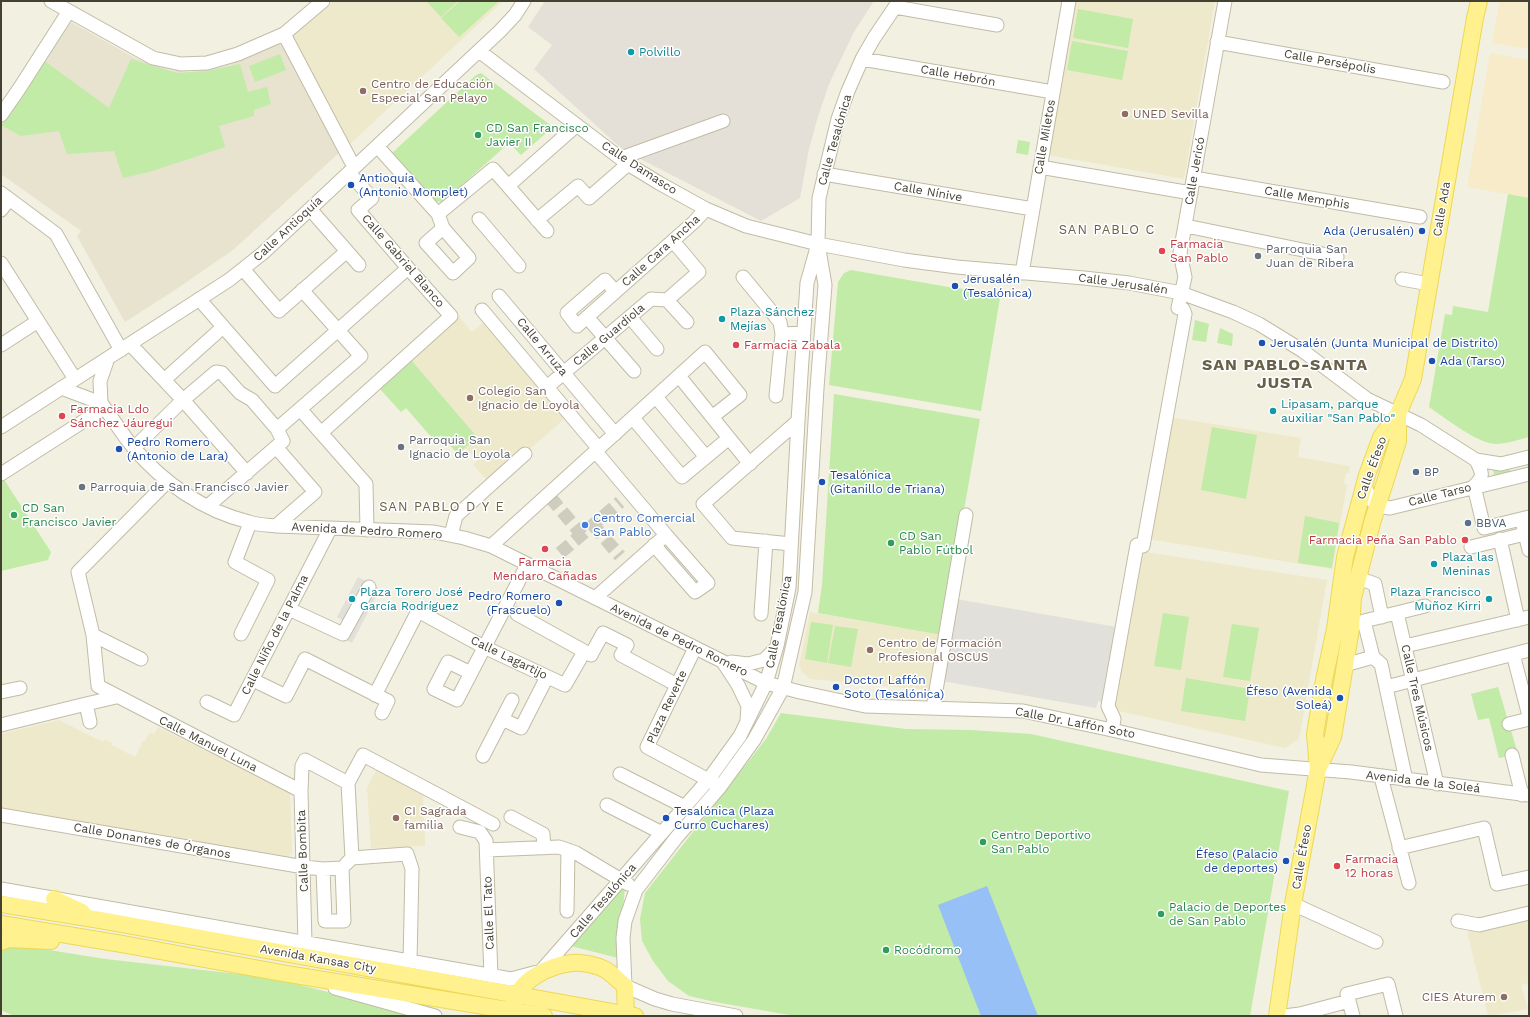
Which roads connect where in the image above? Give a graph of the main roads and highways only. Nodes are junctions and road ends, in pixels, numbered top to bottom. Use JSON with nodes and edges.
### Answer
{"nodes":[{"id":1,"x":1479,"y":1,"type":"edge"},
{"id":2,"x":1398,"y":414,"type":"junction"},
{"id":3,"x":1318,"y":769,"type":"junction"},
{"id":4,"x":54,"y":899,"type":"road end"},
{"id":5,"x":1,"y":904,"type":"edge"},
{"id":6,"x":100,"y":920,"type":"junction"},
{"id":7,"x":1,"y":924,"type":"edge"},
{"id":8,"x":1,"y":942,"type":"edge"},
{"id":9,"x":122,"y":944,"type":"junction"},
{"id":10,"x":514,"y":1007,"type":"edge"},
{"id":11,"x":544,"y":1016,"type":"edge"},
{"id":12,"x":629,"y":1016,"type":"edge"},
{"id":13,"x":1277,"y":1016,"type":"edge"}],
"edges":[{"from":1,"to":2,"type":"main road","name":"Calle Ada"},
{"from":2,"to":3,"type":"main road","name":"Calle Éfeso"},
{"from":2,"to":3,"type":"main road","name":"Calle Éfeso"},
{"from":3,"to":13,"type":"main road","name":"Calle Éfeso"},
{"from":4,"to":6,"type":"main road"},
{"from":5,"to":6,"type":"main road","name":"Avenida Kansas City"},
{"from":6,"to":10,"type":"main road","name":"Avenida Kansas City"},
{"from":7,"to":9,"type":"main road","name":"Avenida Kansas City"},
{"from":8,"to":9,"type":"main road"},
{"from":9,"to":10,"type":"main road","name":"Avenida Kansas City"},
{"from":10,"to":11,"type":"main road","name":"Avenida Kansas City"},
{"from":10,"to":12,"type":"main road","name":"Avenida Kansas City"},
{"from":10,"to":12,"type":"main road"}]}
